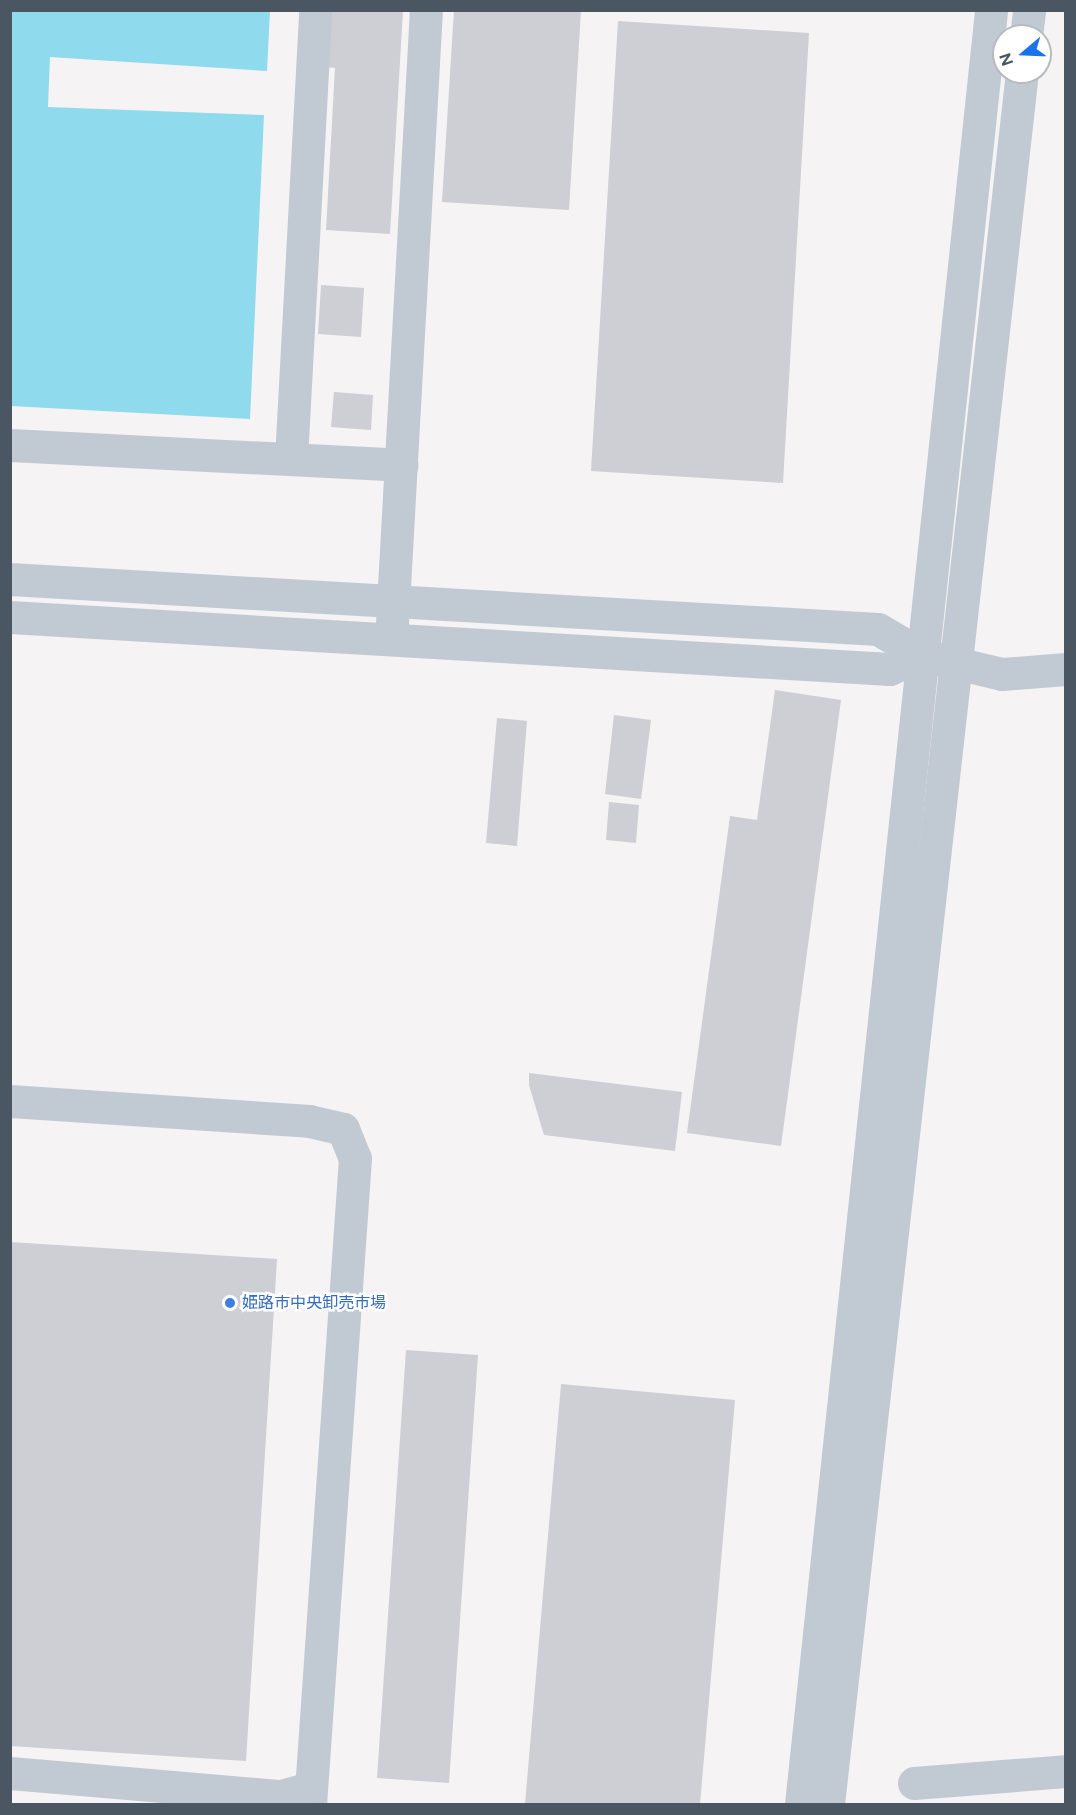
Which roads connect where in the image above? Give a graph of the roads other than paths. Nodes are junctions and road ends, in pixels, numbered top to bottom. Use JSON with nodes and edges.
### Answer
{"nodes":[{"id":1,"x":315,"y":10,"type":"edge"},
{"id":2,"x":426,"y":10,"type":"edge"},
{"id":3,"x":992,"y":10,"type":"edge"},
{"id":4,"x":1021,"y":84,"type":"edge"},
{"id":5,"x":10,"y":445,"type":"edge"},
{"id":6,"x":291,"y":459,"type":"junction"},
{"id":7,"x":401,"y":465,"type":"junction"},
{"id":8,"x":10,"y":579,"type":"edge"},
{"id":9,"x":393,"y":601,"type":"junction"},
{"id":10,"x":10,"y":617,"type":"edge"},
{"id":11,"x":392,"y":640,"type":"junction"},
{"id":12,"x":922,"y":655,"type":"junction"},
{"id":13,"x":957,"y":662,"type":"junction"},
{"id":14,"x":1065,"y":669,"type":"edge"},
{"id":15,"x":10,"y":1101,"type":"edge"},
{"id":16,"x":1065,"y":1771,"type":"edge"},
{"id":17,"x":10,"y":1773,"type":"edge"},
{"id":18,"x":914,"y":1782,"type":"dead end"},
{"id":19,"x":310,"y":1794,"type":"edge"},
{"id":20,"x":801,"y":1804,"type":"edge"},
{"id":21,"x":828,"y":1804,"type":"edge"}],
"edges":[{"from":1,"to":6,"type":"street"},
{"from":2,"to":7,"type":"street"},
{"from":3,"to":12,"type":"street"},
{"from":4,"to":13,"type":"street"},
{"from":5,"to":6,"type":"street"},
{"from":6,"to":7,"type":"street"},
{"from":7,"to":9,"type":"street"},
{"from":8,"to":9,"type":"street"},
{"from":9,"to":11,"type":"street"},
{"from":9,"to":12,"type":"street"},
{"from":10,"to":11,"type":"street"},
{"from":11,"to":12,"type":"street"},
{"from":12,"to":13,"type":"street"},
{"from":12,"to":20,"type":"street"},
{"from":13,"to":14,"type":"street"},
{"from":13,"to":21,"type":"street"},
{"from":15,"to":19,"type":"street"},
{"from":16,"to":18,"type":"street"},
{"from":17,"to":19,"type":"street"}]}
